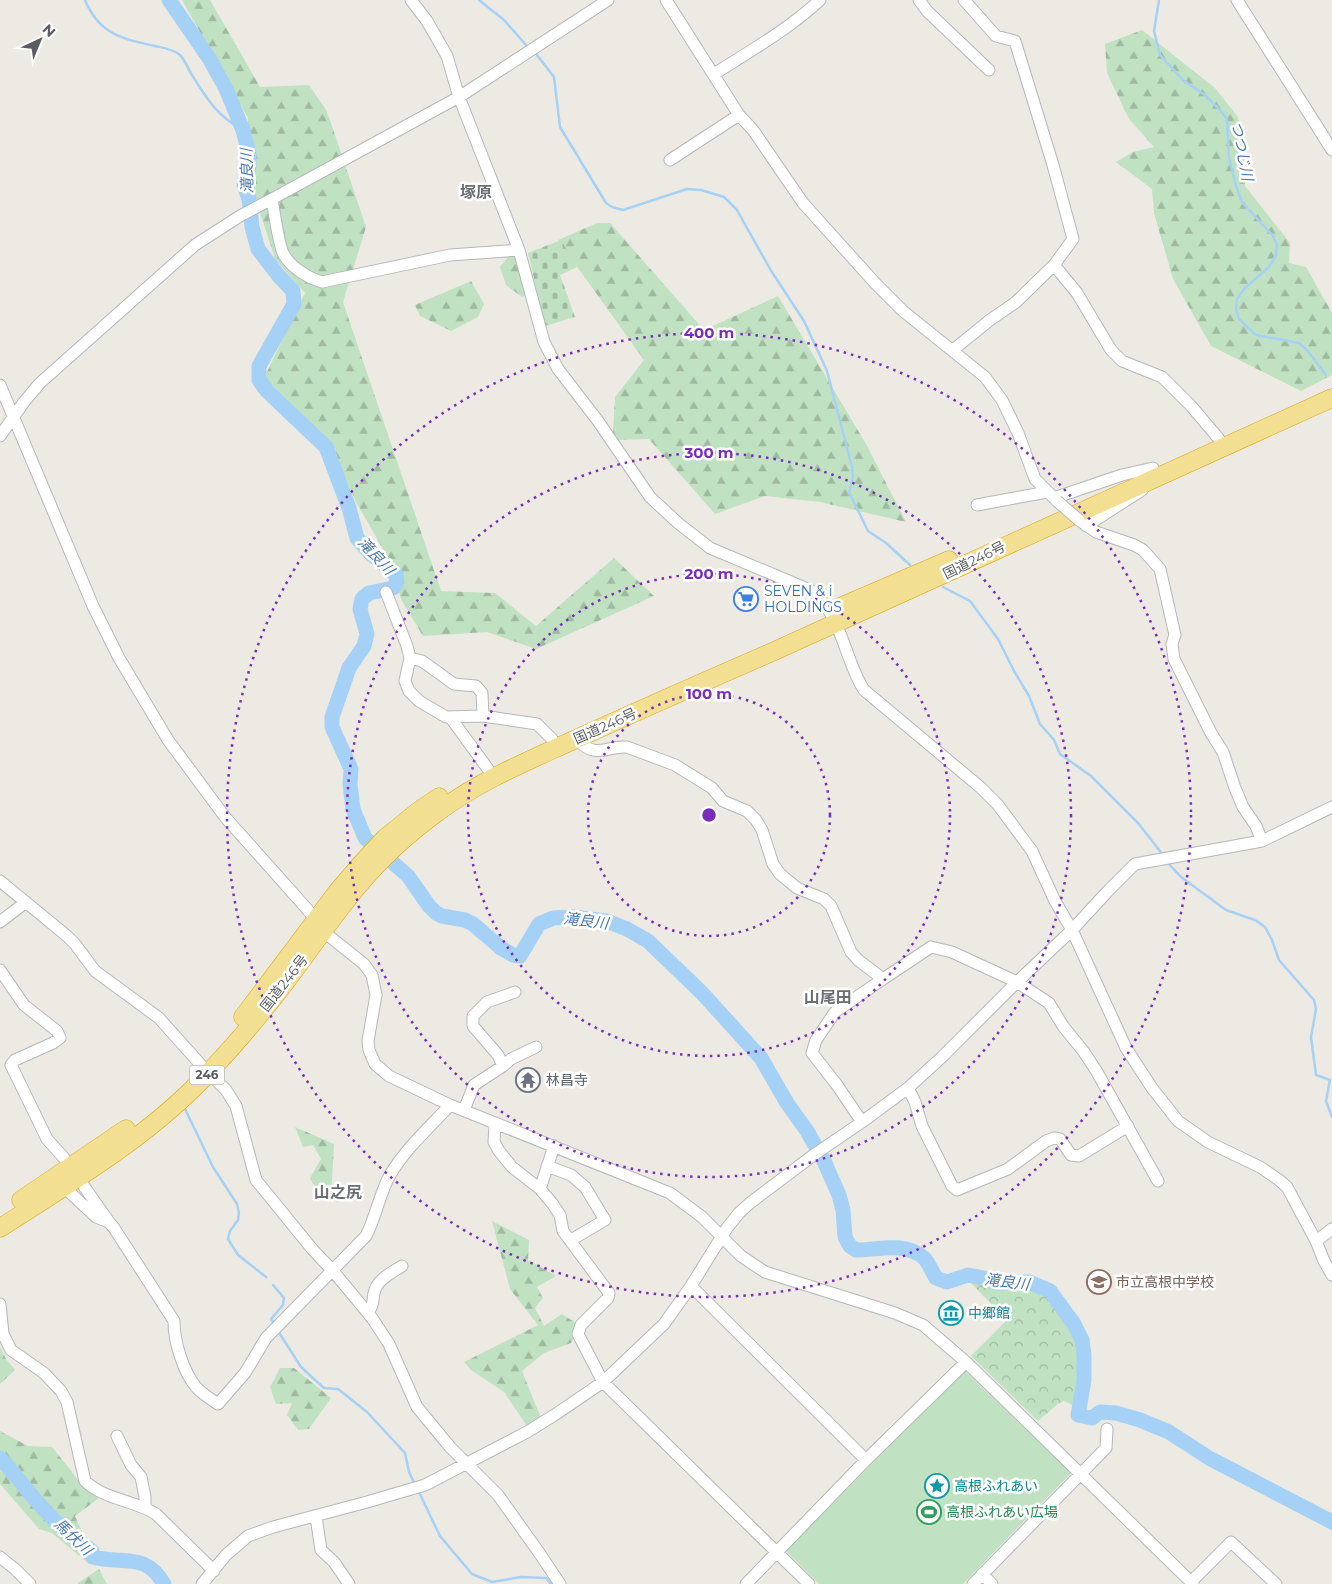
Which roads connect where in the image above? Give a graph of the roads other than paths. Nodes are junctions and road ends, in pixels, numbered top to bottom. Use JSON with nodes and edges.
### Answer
{"nodes":[{"id":1,"x":411,"y":0,"type":"edge"},
{"id":2,"x":608,"y":0,"type":"edge"},
{"id":3,"x":666,"y":0,"type":"edge"},
{"id":4,"x":820,"y":0,"type":"edge"},
{"id":5,"x":919,"y":0,"type":"edge"},
{"id":6,"x":964,"y":0,"type":"edge"},
{"id":7,"x":1238,"y":0,"type":"edge"},
{"id":8,"x":989,"y":70,"type":"dead end"},
{"id":9,"x":714,"y":74,"type":"junction"},
{"id":10,"x":459,"y":97,"type":"junction"},
{"id":11,"x":740,"y":115,"type":"junction"},
{"id":12,"x":1332,"y":150,"type":"edge"},
{"id":13,"x":670,"y":160,"type":"dead end"},
{"id":14,"x":272,"y":200,"type":"junction"},
{"id":15,"x":520,"y":250,"type":"junction"},
{"id":16,"x":1054,"y":265,"type":"junction"},
{"id":17,"x":953,"y":350,"type":"junction"},
{"id":18,"x":0,"y":386,"type":"edge"},
{"id":19,"x":1332,"y":387,"type":"edge"},
{"id":20,"x":1332,"y":398,"type":"edge"},
{"id":21,"x":13,"y":418,"type":"junction"},
{"id":22,"x":0,"y":436,"type":"edge"},
{"id":23,"x":1219,"y":439,"type":"junction"},
{"id":24,"x":1151,"y":474,"type":"junction"},
{"id":25,"x":1053,"y":497,"type":"junction"},
{"id":26,"x":977,"y":505,"type":"dead end"},
{"id":27,"x":1082,"y":523,"type":"junction"},
{"id":28,"x":386,"y":592,"type":"dead end"},
{"id":29,"x":832,"y":617,"type":"junction"},
{"id":30,"x":410,"y":658,"type":"junction"},
{"id":31,"x":483,"y":716,"type":"junction"},
{"id":32,"x":450,"y":717,"type":"junction"},
{"id":33,"x":552,"y":738,"type":"junction"},
{"id":34,"x":576,"y":739,"type":"junction"},
{"id":35,"x":488,"y":770,"type":"junction"},
{"id":36,"x":1332,"y":807,"type":"edge"},
{"id":37,"x":1262,"y":841,"type":"junction"},
{"id":38,"x":390,"y":843,"type":"junction"},
{"id":39,"x":0,"y":880,"type":"edge"},
{"id":40,"x":26,"y":902,"type":"junction"},
{"id":41,"x":0,"y":922,"type":"edge"},
{"id":42,"x":320,"y":925,"type":"junction"},
{"id":43,"x":1072,"y":930,"type":"junction"},
{"id":44,"x":0,"y":970,"type":"edge"},
{"id":45,"x":883,"y":979,"type":"junction"},
{"id":46,"x":1017,"y":982,"type":"junction"},
{"id":47,"x":515,"y":992,"type":"dead end"},
{"id":48,"x":536,"y":1047,"type":"dead end"},
{"id":49,"x":503,"y":1066,"type":"junction"},
{"id":50,"x":205,"y":1069,"type":"junction"},
{"id":51,"x":908,"y":1088,"type":"junction"},
{"id":52,"x":450,"y":1105,"type":"junction"},
{"id":53,"x":464,"y":1110,"type":"junction"},
{"id":54,"x":862,"y":1122,"type":"junction"},
{"id":55,"x":495,"y":1124,"type":"junction"},
{"id":56,"x":1128,"y":1126,"type":"junction"},
{"id":57,"x":554,"y":1146,"type":"junction"},
{"id":58,"x":64,"y":1158,"type":"dead end"},
{"id":59,"x":548,"y":1166,"type":"junction"},
{"id":60,"x":1158,"y":1181,"type":"dead end"},
{"id":61,"x":83,"y":1185,"type":"dead end"},
{"id":62,"x":64,"y":1186,"type":"junction"},
{"id":63,"x":540,"y":1190,"type":"junction"},
{"id":64,"x":0,"y":1215,"type":"edge"},
{"id":65,"x":110,"y":1222,"type":"junction"},
{"id":66,"x":0,"y":1228,"type":"edge"},
{"id":67,"x":1332,"y":1229,"type":"edge"},
{"id":68,"x":722,"y":1238,"type":"junction"},
{"id":69,"x":571,"y":1240,"type":"junction"},
{"id":70,"x":1316,"y":1241,"type":"junction"},
{"id":71,"x":402,"y":1266,"type":"dead end"},
{"id":72,"x":333,"y":1271,"type":"junction"},
{"id":73,"x":1332,"y":1275,"type":"edge"},
{"id":74,"x":691,"y":1286,"type":"junction"},
{"id":75,"x":0,"y":1304,"type":"edge"},
{"id":76,"x":368,"y":1313,"type":"junction"},
{"id":77,"x":966,"y":1362,"type":"junction"},
{"id":78,"x":603,"y":1382,"type":"junction"},
{"id":79,"x":1107,"y":1429,"type":"dead end"},
{"id":80,"x":117,"y":1436,"type":"dead end"},
{"id":81,"x":866,"y":1460,"type":"junction"},
{"id":82,"x":466,"y":1464,"type":"junction"},
{"id":83,"x":1082,"y":1474,"type":"junction"},
{"id":84,"x":145,"y":1507,"type":"junction"},
{"id":85,"x":316,"y":1517,"type":"junction"},
{"id":86,"x":777,"y":1553,"type":"junction"},
{"id":87,"x":0,"y":1557,"type":"edge"},
{"id":88,"x":214,"y":1571,"type":"junction"},
{"id":89,"x":982,"y":1574,"type":"junction"},
{"id":90,"x":1189,"y":1582,"type":"edge"},
{"id":91,"x":30,"y":1584,"type":"edge"},
{"id":92,"x":202,"y":1584,"type":"edge"},
{"id":93,"x":349,"y":1584,"type":"edge"},
{"id":94,"x":560,"y":1584,"type":"edge"},
{"id":95,"x":746,"y":1584,"type":"edge"},
{"id":96,"x":809,"y":1584,"type":"edge"},
{"id":97,"x":972,"y":1584,"type":"edge"},
{"id":98,"x":992,"y":1584,"type":"edge"},
{"id":99,"x":1276,"y":1584,"type":"edge"}],
"edges":[{"from":1,"to":10,"type":"street"},
{"from":2,"to":10,"type":"street"},
{"from":3,"to":9,"type":"street"},
{"from":4,"to":9,"type":"street"},
{"from":5,"to":8,"type":"street"},
{"from":6,"to":16,"type":"street"},
{"from":7,"to":12,"type":"street"},
{"from":9,"to":11,"type":"street"},
{"from":10,"to":14,"type":"street"},
{"from":10,"to":15,"type":"street"},
{"from":11,"to":13,"type":"street"},
{"from":11,"to":17,"type":"street"},
{"from":14,"to":15,"type":"street"},
{"from":14,"to":21,"type":"street"},
{"from":15,"to":29,"type":"street"},
{"from":16,"to":17,"type":"street"},
{"from":16,"to":23,"type":"street"},
{"from":17,"to":25,"type":"street"},
{"from":18,"to":21,"type":"street"},
{"from":19,"to":23,"type":"highway","name":"国道246号","number":"246"},
{"from":20,"to":24,"type":"highway","name":"国道246号","number":"246"},
{"from":21,"to":22,"type":"street"},
{"from":21,"to":42,"type":"street"},
{"from":23,"to":24,"type":"highway","name":"国道246号","number":"246"},
{"from":24,"to":25,"type":"street"},
{"from":24,"to":27,"type":"street"},
{"from":24,"to":29,"type":"highway","name":"国道246号","number":"246"},
{"from":25,"to":26,"type":"street"},
{"from":25,"to":27,"type":"street","bridge":true},
{"from":27,"to":37,"type":"street"},
{"from":28,"to":30,"type":"street"},
{"from":29,"to":33,"type":"highway","name":"国道246号","number":"246"},
{"from":29,"to":34,"type":"highway","name":"国道246号","number":"246"},
{"from":29,"to":43,"type":"street"},
{"from":30,"to":31,"type":"street"},
{"from":30,"to":32,"type":"street"},
{"from":31,"to":32,"type":"street"},
{"from":31,"to":33,"type":"street"},
{"from":32,"to":35,"type":"street"},
{"from":33,"to":35,"type":"highway","name":"国道246号","number":"246"},
{"from":34,"to":38,"type":"highway","name":"国道246号","number":"246"},
{"from":34,"to":45,"type":"street"},
{"from":35,"to":38,"type":"highway","name":"国道246号","number":"246"},
{"from":36,"to":37,"type":"street"},
{"from":37,"to":43,"type":"street"},
{"from":38,"to":42,"type":"highway","name":"国道246号","number":"246"},
{"from":39,"to":40,"type":"street"},
{"from":40,"to":41,"type":"street"},
{"from":40,"to":50,"type":"street"},
{"from":42,"to":50,"type":"highway","name":"国道246号","number":"246"},
{"from":42,"to":52,"type":"street"},
{"from":43,"to":46,"type":"street"},
{"from":43,"to":70,"type":"street"},
{"from":44,"to":58,"type":"street"},
{"from":45,"to":46,"type":"street"},
{"from":45,"to":54,"type":"street"},
{"from":46,"to":51,"type":"street"},
{"from":46,"to":56,"type":"street"},
{"from":47,"to":49,"type":"street"},
{"from":48,"to":49,"type":"street"},
{"from":49,"to":53,"type":"street"},
{"from":50,"to":62,"type":"highway","name":"国道246号","number":"246"},
{"from":50,"to":64,"type":"highway","name":"国道246号","number":"246"},
{"from":50,"to":72,"type":"street"},
{"from":51,"to":54,"type":"street"},
{"from":51,"to":56,"type":"street"},
{"from":52,"to":53,"type":"street"},
{"from":52,"to":72,"type":"street"},
{"from":53,"to":55,"type":"street"},
{"from":54,"to":68,"type":"street"},
{"from":55,"to":57,"type":"street"},
{"from":55,"to":63,"type":"street"},
{"from":56,"to":60,"type":"street"},
{"from":57,"to":59,"type":"street"},
{"from":57,"to":68,"type":"street"},
{"from":59,"to":63,"type":"street"},
{"from":59,"to":69,"type":"street"},
{"from":61,"to":65,"type":"street"},
{"from":62,"to":65,"type":"street"},
{"from":62,"to":66,"type":"highway","name":"国道246号","number":"246"},
{"from":63,"to":69,"type":"street"},
{"from":65,"to":72,"type":"street"},
{"from":67,"to":70,"type":"street"},
{"from":68,"to":74,"type":"street"},
{"from":68,"to":77,"type":"street"},
{"from":69,"to":78,"type":"street"},
{"from":70,"to":73,"type":"street"},
{"from":71,"to":76,"type":"street"},
{"from":72,"to":76,"type":"street"},
{"from":74,"to":78,"type":"street"},
{"from":74,"to":81,"type":"street"},
{"from":75,"to":84,"type":"street"},
{"from":76,"to":82,"type":"street"},
{"from":77,"to":81,"type":"street"},
{"from":77,"to":83,"type":"street"},
{"from":78,"to":82,"type":"street"},
{"from":78,"to":86,"type":"street"},
{"from":79,"to":83,"type":"street"},
{"from":80,"to":84,"type":"street"},
{"from":81,"to":86,"type":"street"},
{"from":82,"to":85,"type":"street"},
{"from":82,"to":94,"type":"street"},
{"from":83,"to":89,"type":"street"},
{"from":83,"to":90,"type":"street"},
{"from":84,"to":88,"type":"street"},
{"from":85,"to":88,"type":"street"},
{"from":85,"to":93,"type":"street"},
{"from":86,"to":95,"type":"street"},
{"from":86,"to":96,"type":"street"},
{"from":87,"to":91,"type":"street"},
{"from":88,"to":92,"type":"street"},
{"from":89,"to":97,"type":"street"},
{"from":89,"to":98,"type":"street"},
{"from":90,"to":99,"type":"street"}]}
